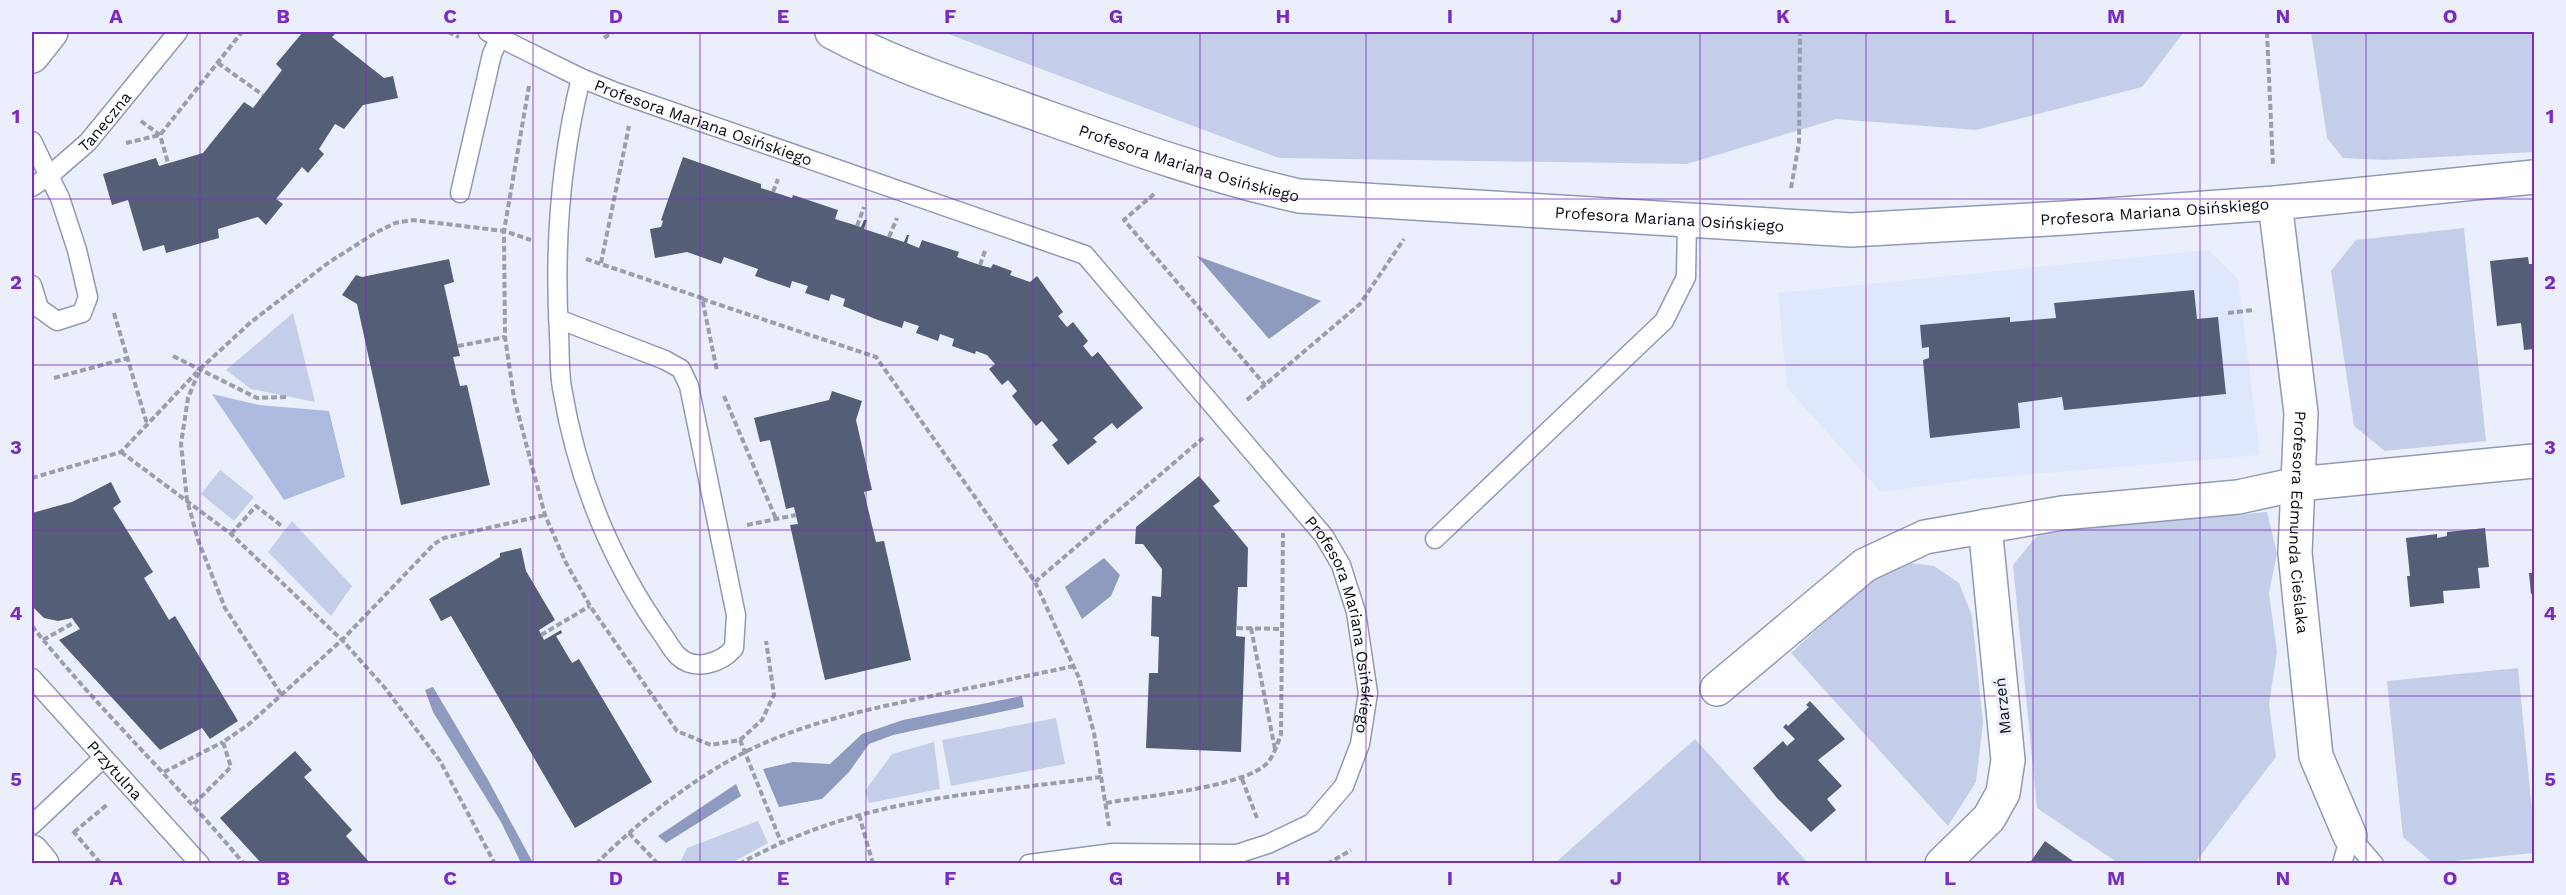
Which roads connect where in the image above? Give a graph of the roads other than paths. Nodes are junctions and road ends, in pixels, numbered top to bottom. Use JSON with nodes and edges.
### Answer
{"nodes":[{"id":1,"x":51,"y":32,"type":"edge"},
{"id":2,"x":178,"y":32,"type":"edge"},
{"id":3,"x":832,"y":32,"type":"edge"},
{"id":4,"x":494,"y":34,"type":"edge"},
{"id":5,"x":32,"y":56,"type":"edge"},
{"id":6,"x":581,"y":78,"type":"junction"},
{"id":7,"x":32,"y":141,"type":"edge"},
{"id":8,"x":49,"y":176,"type":"junction"},
{"id":9,"x":2535,"y":177,"type":"edge"},
{"id":10,"x":32,"y":187,"type":"edge"},
{"id":11,"x":460,"y":193,"type":"dead end"},
{"id":12,"x":2275,"y":203,"type":"junction"},
{"id":13,"x":1687,"y":221,"type":"junction"},
{"id":14,"x":32,"y":285,"type":"edge"},
{"id":15,"x":558,"y":319,"type":"junction"},
{"id":16,"x":2535,"y":461,"type":"edge"},
{"id":17,"x":2298,"y":484,"type":"junction"},
{"id":18,"x":1985,"y":526,"type":"junction"},
{"id":19,"x":1435,"y":539,"type":"dead end"},
{"id":20,"x":32,"y":678,"type":"edge"},
{"id":21,"x":1717,"y":689,"type":"dead end"},
{"id":22,"x":104,"y":758,"type":"junction"},
{"id":23,"x":32,"y":825,"type":"edge"},
{"id":24,"x":2346,"y":850,"type":"edge"},
{"id":25,"x":32,"y":852,"type":"edge"},
{"id":26,"x":1083,"y":860,"type":"edge"},
{"id":27,"x":42,"y":864,"type":"edge"},
{"id":28,"x":200,"y":864,"type":"edge"},
{"id":29,"x":1029,"y":864,"type":"edge"},
{"id":30,"x":1942,"y":864,"type":"edge"},
{"id":31,"x":2374,"y":864,"type":"edge"}],
"edges":[{"from":1,"to":5,"type":"street"},
{"from":2,"to":8,"type":"lane","name":"Taneczna"},
{"from":3,"to":13,"type":"street","name":"Profesora Mariana Osińskiego"},
{"from":4,"to":6,"type":"lane","name":"Profesora Mariana Osińskiego"},
{"from":4,"to":11,"type":"lane"},
{"from":6,"to":15,"type":"lane","name":"Profesora Mariana Osińskiego"},
{"from":6,"to":26,"type":"lane","name":"Profesora Mariana Osińskiego"},
{"from":7,"to":8,"type":"lane"},
{"from":8,"to":10,"type":"lane","name":"Taneczna"},
{"from":8,"to":14,"type":"lane"},
{"from":9,"to":12,"type":"street","name":"Profesora Mariana Osińskiego"},
{"from":12,"to":13,"type":"street","name":"Profesora Mariana Osińskiego"},
{"from":12,"to":17,"type":"street","name":"Profesora Edmunda Cieślaka"},
{"from":13,"to":19,"type":"lane"},
{"from":15,"to":15,"type":"lane","name":"Profesora Mariana Osińskiego"},
{"from":16,"to":17,"type":"street"},
{"from":17,"to":18,"type":"street"},
{"from":17,"to":24,"type":"street","name":"Profesora Edmunda Cieślaka"},
{"from":18,"to":21,"type":"street"},
{"from":18,"to":30,"type":"street","name":"Marzeń"},
{"from":20,"to":22,"type":"lane","name":"Przytulna"},
{"from":22,"to":23,"type":"lane"},
{"from":22,"to":28,"type":"lane","name":"Przytulna"},
{"from":24,"to":31,"type":"lane"},
{"from":25,"to":27,"type":"street"},
{"from":26,"to":29,"type":"lane","name":"Profesora Mariana Osińskiego"}]}
